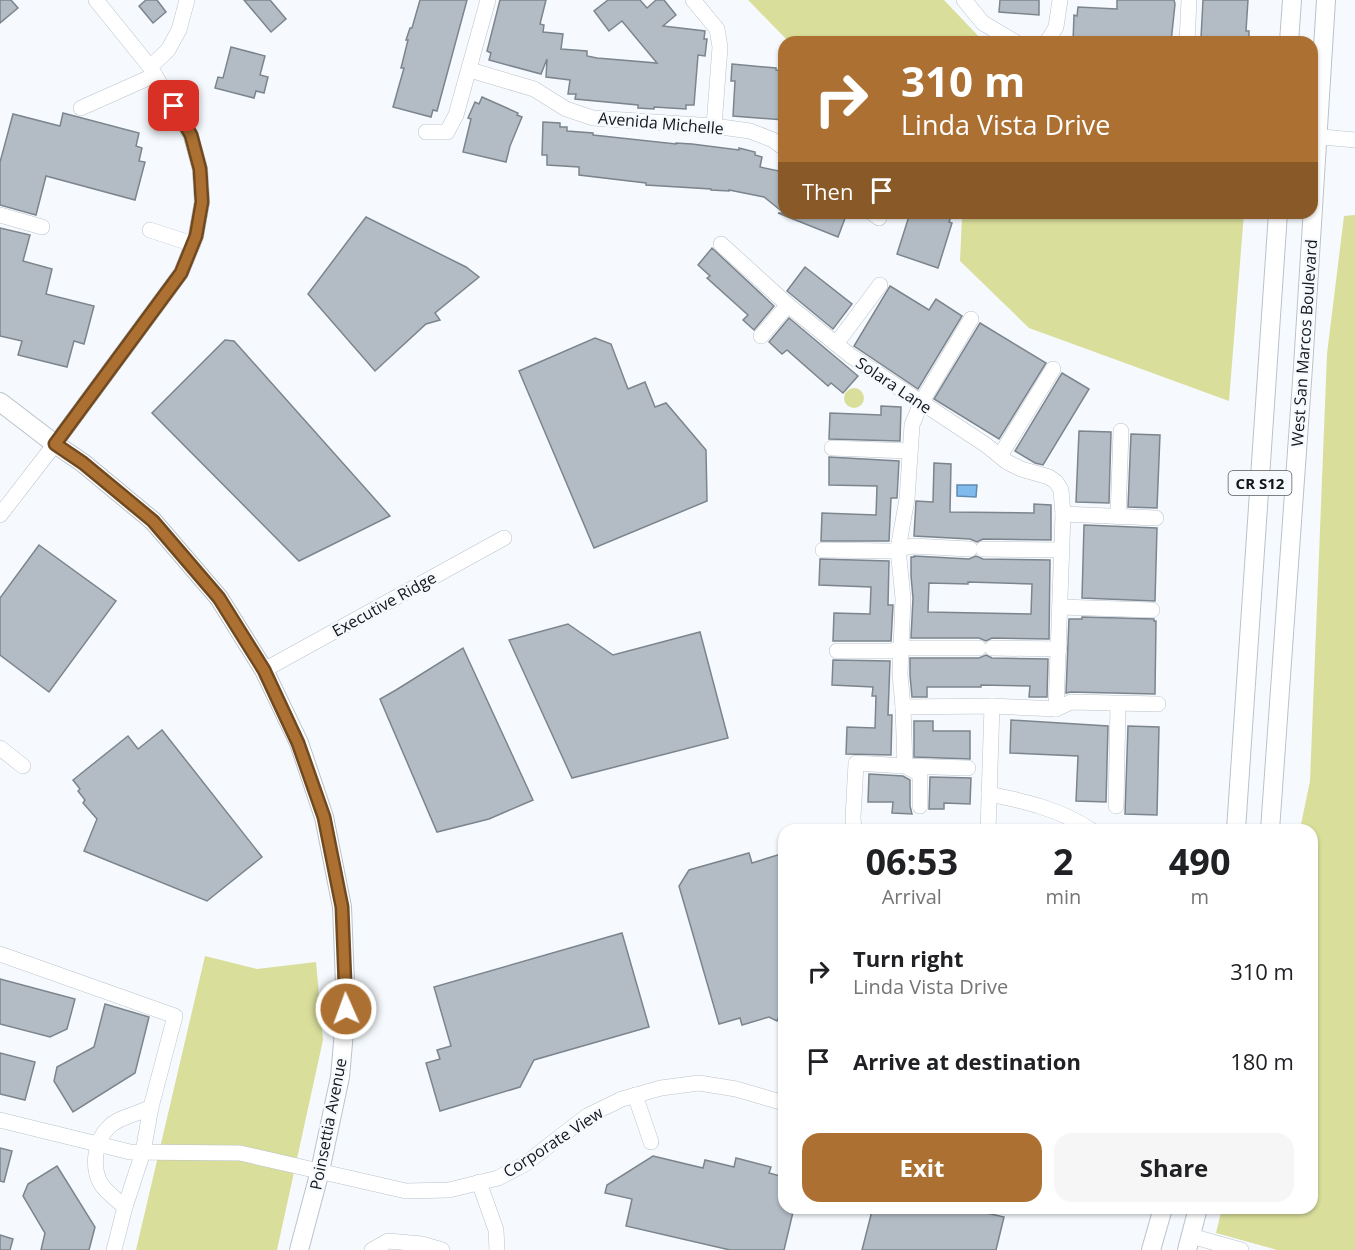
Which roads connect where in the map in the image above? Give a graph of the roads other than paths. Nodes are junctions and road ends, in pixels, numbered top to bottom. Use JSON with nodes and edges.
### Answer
{"nodes":[{"id":1,"x":96,"y":0,"type":"edge"},
{"id":2,"x":187,"y":0,"type":"edge"},
{"id":3,"x":488,"y":0,"type":"edge"},
{"id":4,"x":693,"y":0,"type":"edge"},
{"id":5,"x":964,"y":0,"type":"edge"},
{"id":6,"x":1060,"y":0,"type":"edge"},
{"id":7,"x":1189,"y":0,"type":"edge"},
{"id":8,"x":1292,"y":0,"type":"edge"},
{"id":9,"x":1326,"y":0,"type":"edge"},
{"id":10,"x":1005,"y":36,"type":"edge"},
{"id":11,"x":1051,"y":36,"type":"edge"},
{"id":12,"x":1187,"y":36,"type":"edge"},
{"id":13,"x":1289,"y":36,"type":"edge"},
{"id":14,"x":470,"y":70,"type":"junction"},
{"id":15,"x":153,"y":71,"type":"junction"},
{"id":16,"x":1318,"y":99,"type":"edge"},
{"id":17,"x":81,"y":108,"type":"dead end"},
{"id":18,"x":714,"y":126,"type":"junction"},
{"id":19,"x":426,"y":132,"type":"dead end"},
{"id":20,"x":1318,"y":136,"type":"edge"},
{"id":21,"x":1355,"y":140,"type":"edge"},
{"id":22,"x":778,"y":144,"type":"edge"},
{"id":23,"x":0,"y":215,"type":"edge"},
{"id":24,"x":1278,"y":219,"type":"edge"},
{"id":25,"x":1310,"y":219,"type":"edge"},
{"id":26,"x":42,"y":227,"type":"dead end"},
{"id":27,"x":150,"y":230,"type":"dead end"},
{"id":28,"x":193,"y":244,"type":"junction"},
{"id":29,"x":721,"y":244,"type":"dead end"},
{"id":30,"x":880,"y":285,"type":"dead end"},
{"id":31,"x":788,"y":305,"type":"junction"},
{"id":32,"x":970,"y":320,"type":"dead end"},
{"id":33,"x":761,"y":336,"type":"dead end"},
{"id":34,"x":836,"y":344,"type":"junction"},
{"id":35,"x":1053,"y":369,"type":"dead end"},
{"id":36,"x":0,"y":402,"type":"edge"},
{"id":37,"x":921,"y":403,"type":"junction"},
{"id":38,"x":1121,"y":431,"type":"dead end"},
{"id":39,"x":55,"y":444,"type":"junction"},
{"id":40,"x":832,"y":448,"type":"dead end"},
{"id":41,"x":910,"y":451,"type":"junction"},
{"id":42,"x":1000,"y":456,"type":"junction"},
{"id":43,"x":1063,"y":514,"type":"junction"},
{"id":44,"x":0,"y":515,"type":"edge"},
{"id":45,"x":1118,"y":516,"type":"junction"},
{"id":46,"x":1156,"y":518,"type":"dead end"},
{"id":47,"x":504,"y":538,"type":"dead end"},
{"id":48,"x":898,"y":549,"type":"junction"},
{"id":49,"x":823,"y":550,"type":"dead end"},
{"id":50,"x":1061,"y":550,"type":"junction"},
{"id":51,"x":1060,"y":607,"type":"junction"},
{"id":52,"x":1152,"y":610,"type":"dead end"},
{"id":53,"x":900,"y":648,"type":"junction"},
{"id":54,"x":1059,"y":649,"type":"junction"},
{"id":55,"x":837,"y":651,"type":"dead end"},
{"id":56,"x":264,"y":670,"type":"junction"},
{"id":57,"x":1118,"y":704,"type":"junction"},
{"id":58,"x":1158,"y":704,"type":"dead end"},
{"id":59,"x":992,"y":706,"type":"junction"},
{"id":60,"x":903,"y":707,"type":"junction"},
{"id":61,"x":1056,"y":709,"type":"junction"},
{"id":62,"x":0,"y":748,"type":"edge"},
{"id":63,"x":23,"y":766,"type":"dead end"},
{"id":64,"x":905,"y":766,"type":"junction"},
{"id":65,"x":968,"y":768,"type":"dead end"},
{"id":66,"x":989,"y":794,"type":"junction"},
{"id":67,"x":920,"y":806,"type":"dead end"},
{"id":68,"x":1116,"y":806,"type":"dead end"},
{"id":69,"x":854,"y":824,"type":"edge"},
{"id":70,"x":988,"y":824,"type":"edge"},
{"id":71,"x":1080,"y":824,"type":"edge"},
{"id":72,"x":1236,"y":824,"type":"edge"},
{"id":73,"x":1270,"y":824,"type":"edge"},
{"id":74,"x":0,"y":954,"type":"edge"},
{"id":75,"x":635,"y":1095,"type":"junction"},
{"id":76,"x":778,"y":1101,"type":"edge"},
{"id":77,"x":151,"y":1107,"type":"junction"},
{"id":78,"x":0,"y":1120,"type":"edge"},
{"id":79,"x":651,"y":1142,"type":"dead end"},
{"id":80,"x":98,"y":1144,"type":"junction"},
{"id":81,"x":143,"y":1152,"type":"junction"},
{"id":82,"x":320,"y":1171,"type":"junction"},
{"id":83,"x":478,"y":1182,"type":"junction"},
{"id":84,"x":125,"y":1207,"type":"junction"},
{"id":85,"x":1161,"y":1214,"type":"edge"},
{"id":86,"x":1196,"y":1214,"type":"edge"},
{"id":87,"x":1189,"y":1243,"type":"edge"},
{"id":88,"x":114,"y":1250,"type":"edge"},
{"id":89,"x":299,"y":1250,"type":"edge"},
{"id":90,"x":372,"y":1250,"type":"edge"},
{"id":91,"x":442,"y":1250,"type":"edge"},
{"id":92,"x":498,"y":1250,"type":"edge"},
{"id":93,"x":1151,"y":1250,"type":"edge"},
{"id":94,"x":1241,"y":1250,"type":"edge"}],
"edges":[{"from":1,"to":15,"type":"street"},
{"from":2,"to":15,"type":"street"},
{"from":3,"to":14,"type":"street"},
{"from":4,"to":18,"type":"street"},
{"from":5,"to":10,"type":"street"},
{"from":6,"to":11,"type":"street"},
{"from":7,"to":12,"type":"street"},
{"from":8,"to":13,"type":"main road"},
{"from":9,"to":16,"type":"main road","name":"West San Marcos Boulevard","number":"CR S12"},
{"from":14,"to":18,"type":"street","name":"Avenida Michelle"},
{"from":14,"to":19,"type":"street"},
{"from":15,"to":17,"type":"street"},
{"from":15,"to":28,"type":"street"},
{"from":18,"to":22,"type":"street","name":"Avenida Michelle"},
{"from":20,"to":21,"type":"street"},
{"from":23,"to":26,"type":"street"},
{"from":24,"to":72,"type":"main road","name":"West San Marcos Boulevard","number":"CR S12"},
{"from":25,"to":73,"type":"main road","name":"West San Marcos Boulevard","number":"CR S12"},
{"from":27,"to":28,"type":"street"},
{"from":28,"to":39,"type":"street"},
{"from":29,"to":31,"type":"street","name":"Solara Lane"},
{"from":30,"to":34,"type":"street"},
{"from":31,"to":33,"type":"street"},
{"from":31,"to":34,"type":"street","name":"Solara Lane"},
{"from":32,"to":37,"type":"street"},
{"from":34,"to":37,"type":"street","name":"Solara Lane"},
{"from":35,"to":42,"type":"street"},
{"from":36,"to":39,"type":"main road","name":"Poinsettia Avenue"},
{"from":37,"to":41,"type":"street"},
{"from":37,"to":42,"type":"street","name":"Solara Lane"},
{"from":38,"to":45,"type":"street"},
{"from":39,"to":44,"type":"street"},
{"from":39,"to":56,"type":"main road","name":"Poinsettia Avenue"},
{"from":40,"to":41,"type":"street"},
{"from":41,"to":48,"type":"street"},
{"from":42,"to":43,"type":"street","name":"Solara Lane"},
{"from":43,"to":45,"type":"street"},
{"from":43,"to":50,"type":"street","name":"Solara Lane"},
{"from":45,"to":46,"type":"street"},
{"from":47,"to":56,"type":"street","name":"Executive Ridge"},
{"from":48,"to":49,"type":"street"},
{"from":48,"to":50,"type":"street"},
{"from":48,"to":53,"type":"street"},
{"from":50,"to":51,"type":"street","name":"Solara Lane"},
{"from":51,"to":52,"type":"street"},
{"from":51,"to":54,"type":"street","name":"Solara Lane"},
{"from":53,"to":54,"type":"street"},
{"from":53,"to":55,"type":"street"},
{"from":53,"to":60,"type":"street"},
{"from":54,"to":61,"type":"street","name":"Solara Lane"},
{"from":56,"to":82,"type":"main road","name":"Poinsettia Avenue"},
{"from":57,"to":58,"type":"street"},
{"from":57,"to":61,"type":"street"},
{"from":57,"to":68,"type":"street"},
{"from":59,"to":60,"type":"street"},
{"from":59,"to":61,"type":"street"},
{"from":59,"to":66,"type":"street"},
{"from":60,"to":64,"type":"street"},
{"from":62,"to":63,"type":"street"},
{"from":64,"to":65,"type":"street"},
{"from":64,"to":67,"type":"street"},
{"from":64,"to":69,"type":"street"},
{"from":66,"to":70,"type":"street"},
{"from":66,"to":71,"type":"street"},
{"from":74,"to":77,"type":"street"},
{"from":75,"to":76,"type":"street","name":"Corporate View"},
{"from":75,"to":79,"type":"street"},
{"from":75,"to":83,"type":"street","name":"Corporate View"},
{"from":77,"to":80,"type":"street"},
{"from":77,"to":81,"type":"street"},
{"from":78,"to":80,"type":"street","name":"Corporate View"},
{"from":80,"to":81,"type":"street","name":"Corporate View"},
{"from":80,"to":84,"type":"street"},
{"from":81,"to":82,"type":"street","name":"Corporate View"},
{"from":81,"to":84,"type":"street"},
{"from":82,"to":83,"type":"street","name":"Corporate View"},
{"from":82,"to":89,"type":"main road","name":"Poinsettia Avenue"},
{"from":83,"to":92,"type":"street"},
{"from":84,"to":88,"type":"street"},
{"from":85,"to":93,"type":"main road"},
{"from":86,"to":87,"type":"main road"},
{"from":87,"to":94,"type":"street"},
{"from":90,"to":91,"type":"street"}]}
